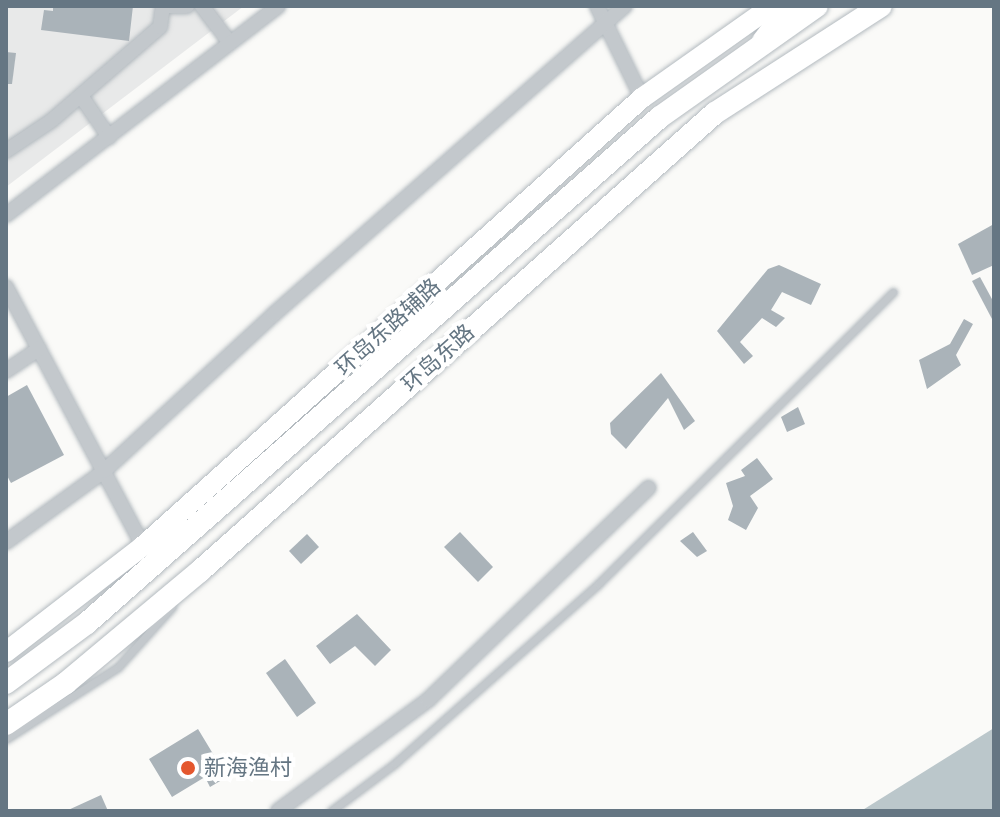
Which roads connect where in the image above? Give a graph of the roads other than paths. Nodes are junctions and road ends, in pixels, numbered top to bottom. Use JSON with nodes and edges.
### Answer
{"nodes":[{"id":1,"x":165,"y":6,"type":"edge"},
{"id":2,"x":187,"y":6,"type":"edge"},
{"id":3,"x":202,"y":6,"type":"edge"},
{"id":4,"x":278,"y":6,"type":"edge"},
{"id":5,"x":597,"y":6,"type":"edge"},
{"id":6,"x":625,"y":6,"type":"edge"},
{"id":7,"x":772,"y":6,"type":"edge"},
{"id":8,"x":789,"y":6,"type":"edge"},
{"id":9,"x":817,"y":6,"type":"edge"},
{"id":10,"x":891,"y":6,"type":"edge"},
{"id":11,"x":873,"y":10,"type":"edge"},
{"id":12,"x":606,"y":22,"type":"junction"},
{"id":13,"x":761,"y":41,"type":"junction"},
{"id":14,"x":230,"y":43,"type":"junction"},
{"id":15,"x":81,"y":96,"type":"junction"},
{"id":16,"x":642,"y":98,"type":"junction"},
{"id":17,"x":660,"y":117,"type":"junction"},
{"id":18,"x":109,"y":137,"type":"junction"},
{"id":19,"x":588,"y":147,"type":"junction"},
{"id":20,"x":6,"y":151,"type":"edge"},
{"id":21,"x":6,"y":215,"type":"edge"},
{"id":22,"x":6,"y":287,"type":"edge"},
{"id":23,"x":893,"y":292,"type":"dead end"},
{"id":24,"x":39,"y":349,"type":"junction"},
{"id":25,"x":6,"y":371,"type":"edge"},
{"id":26,"x":104,"y":471,"type":"junction"},
{"id":27,"x":219,"y":479,"type":"junction"},
{"id":28,"x":648,"y":488,"type":"dead end"},
{"id":29,"x":6,"y":542,"type":"edge"},
{"id":30,"x":143,"y":546,"type":"junction"},
{"id":31,"x":173,"y":548,"type":"junction"},
{"id":32,"x":200,"y":571,"type":"junction"},
{"id":33,"x":87,"y":623,"type":"junction"},
{"id":34,"x":6,"y":652,"type":"edge"},
{"id":35,"x":6,"y":665,"type":"edge"},
{"id":36,"x":6,"y":683,"type":"edge"},
{"id":37,"x":6,"y":724,"type":"edge"},
{"id":38,"x":6,"y":739,"type":"edge"},
{"id":39,"x":278,"y":811,"type":"edge"},
{"id":40,"x":331,"y":811,"type":"edge"}],
"edges":[{"from":1,"to":2,"type":"street"},
{"from":1,"to":15,"type":"street"},
{"from":3,"to":14,"type":"street"},
{"from":4,"to":14,"type":"street"},
{"from":5,"to":12,"type":"street"},
{"from":6,"to":12,"type":"street"},
{"from":7,"to":16,"type":"street","name":"环岛东路辅路"},
{"from":8,"to":13,"type":"street"},
{"from":9,"to":13,"type":"main road","name":"环岛东路"},
{"from":10,"to":11,"type":"lane"},
{"from":11,"to":32,"type":"main road","name":"环岛东路"},
{"from":12,"to":16,"type":"street"},
{"from":12,"to":26,"type":"street"},
{"from":13,"to":17,"type":"main road","name":"环岛东路"},
{"from":14,"to":18,"type":"street"},
{"from":15,"to":18,"type":"street"},
{"from":15,"to":20,"type":"street"},
{"from":16,"to":19,"type":"street","name":"环岛东路辅路"},
{"from":17,"to":19,"type":"street"},
{"from":17,"to":31,"type":"main road","name":"环岛东路"},
{"from":18,"to":21,"type":"street"},
{"from":19,"to":27,"type":"street","name":"环岛东路辅路"},
{"from":22,"to":24,"type":"street"},
{"from":23,"to":40,"type":"lane"},
{"from":24,"to":25,"type":"street"},
{"from":24,"to":26,"type":"street"},
{"from":26,"to":29,"type":"street"},
{"from":26,"to":30,"type":"street"},
{"from":27,"to":30,"type":"street","name":"环岛东路辅路"},
{"from":27,"to":31,"type":"street"},
{"from":28,"to":39,"type":"street"},
{"from":30,"to":34,"type":"street","name":"环岛东路辅路"},
{"from":31,"to":33,"type":"main road","name":"环岛东路"},
{"from":32,"to":37,"type":"main road","name":"环岛东路"},
{"from":32,"to":38,"type":"lane"},
{"from":33,"to":35,"type":"street"},
{"from":33,"to":36,"type":"main road","name":"环岛东路"}]}
